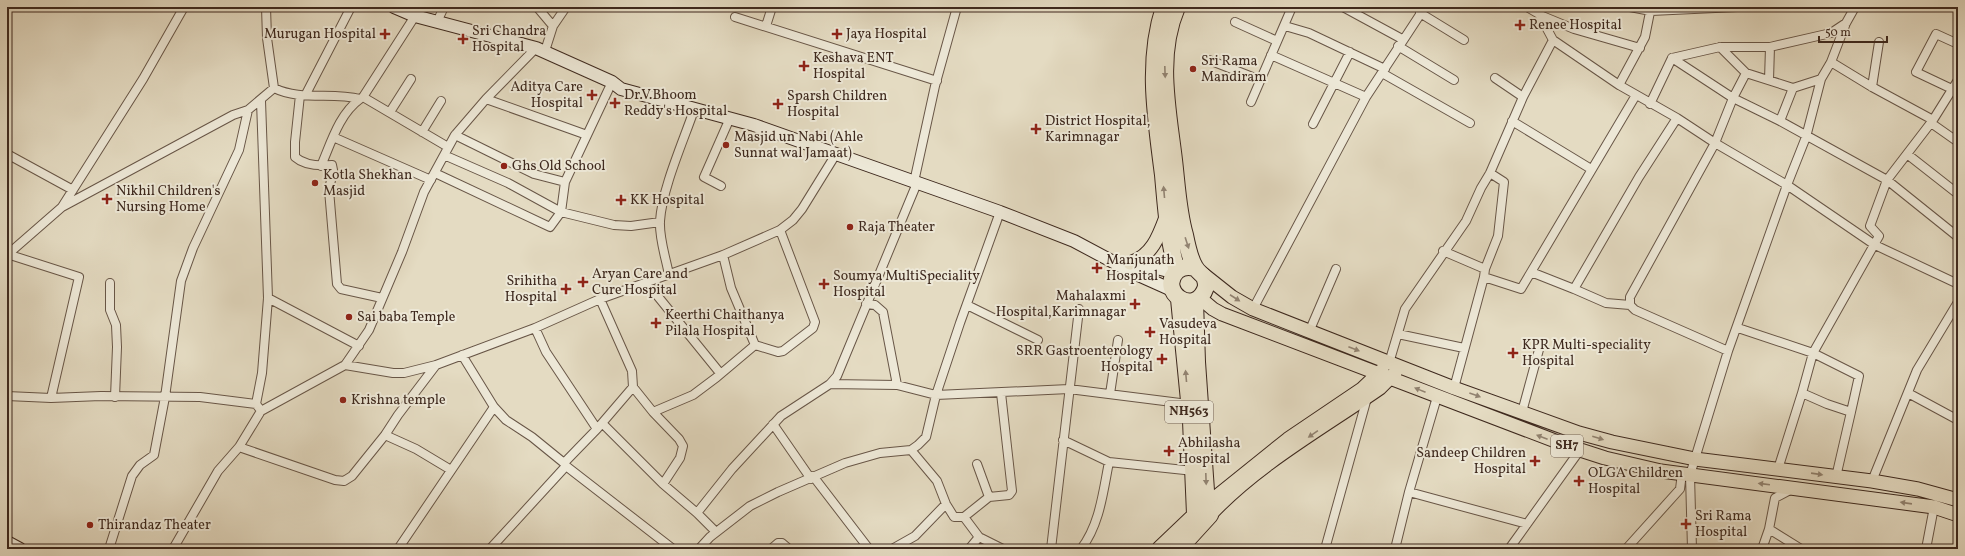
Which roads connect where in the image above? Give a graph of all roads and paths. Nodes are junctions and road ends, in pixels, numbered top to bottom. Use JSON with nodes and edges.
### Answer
{"nodes":[{"id":1,"x":184,"y":7,"type":"edge"},
{"id":2,"x":266,"y":7,"type":"edge"},
{"id":3,"x":351,"y":7,"type":"edge"},
{"id":4,"x":394,"y":7,"type":"edge"},
{"id":5,"x":444,"y":7,"type":"edge"},
{"id":6,"x":536,"y":7,"type":"edge"},
{"id":7,"x":566,"y":7,"type":"edge"},
{"id":8,"x":772,"y":7,"type":"edge"},
{"id":9,"x":957,"y":7,"type":"edge"},
{"id":10,"x":1164,"y":7,"type":"edge"},
{"id":11,"x":1177,"y":7,"type":"edge"},
{"id":12,"x":1292,"y":7,"type":"edge"},
{"id":13,"x":1343,"y":7,"type":"edge"},
{"id":14,"x":1527,"y":7,"type":"edge"},
{"id":15,"x":1630,"y":7,"type":"edge"},
{"id":16,"x":1738,"y":7,"type":"edge"},
{"id":17,"x":1855,"y":7,"type":"edge"},
{"id":18,"x":1651,"y":9,"type":"edge"},
{"id":19,"x":1423,"y":10,"type":"edge"},
{"id":20,"x":1539,"y":14,"type":"junction"},
{"id":21,"x":415,"y":16,"type":"junction"},
{"id":22,"x":736,"y":17,"type":"dead end"},
{"id":23,"x":437,"y":22,"type":"junction"},
{"id":24,"x":1235,"y":22,"type":"dead end"},
{"id":25,"x":1846,"y":23,"type":"junction"},
{"id":26,"x":553,"y":26,"type":"junction"},
{"id":27,"x":766,"y":26,"type":"junction"},
{"id":28,"x":1285,"y":26,"type":"junction"},
{"id":29,"x":1464,"y":40,"type":"dead end"},
{"id":30,"x":1553,"y":40,"type":"junction"},
{"id":31,"x":1277,"y":41,"type":"junction"},
{"id":32,"x":1879,"y":42,"type":"dead end"},
{"id":33,"x":1400,"y":43,"type":"junction"},
{"id":34,"x":1958,"y":44,"type":"edge"},
{"id":35,"x":1720,"y":47,"type":"junction"},
{"id":36,"x":1770,"y":47,"type":"junction"},
{"id":37,"x":1640,"y":48,"type":"junction"},
{"id":38,"x":540,"y":49,"type":"junction"},
{"id":39,"x":1350,"y":52,"type":"junction"},
{"id":40,"x":1271,"y":55,"type":"junction"},
{"id":41,"x":1672,"y":58,"type":"junction"},
{"id":42,"x":1209,"y":60,"type":"dead end"},
{"id":43,"x":1831,"y":62,"type":"junction"},
{"id":44,"x":1383,"y":71,"type":"junction"},
{"id":45,"x":1746,"y":73,"type":"junction"},
{"id":46,"x":1495,"y":78,"type":"dead end"},
{"id":47,"x":411,"y":79,"type":"dead end"},
{"id":48,"x":1821,"y":79,"type":"junction"},
{"id":49,"x":1260,"y":80,"type":"junction"},
{"id":50,"x":1454,"y":80,"type":"dead end"},
{"id":51,"x":1769,"y":80,"type":"junction"},
{"id":52,"x":1958,"y":80,"type":"edge"},
{"id":53,"x":937,"y":81,"type":"junction"},
{"id":54,"x":612,"y":82,"type":"junction"},
{"id":55,"x":1335,"y":83,"type":"junction"},
{"id":56,"x":1619,"y":85,"type":"junction"},
{"id":57,"x":1872,"y":87,"type":"junction"},
{"id":58,"x":274,"y":88,"type":"junction"},
{"id":59,"x":1793,"y":88,"type":"junction"},
{"id":60,"x":1952,"y":89,"type":"junction"},
{"id":61,"x":303,"y":94,"type":"junction"},
{"id":62,"x":1636,"y":95,"type":"junction"},
{"id":63,"x":1366,"y":97,"type":"junction"},
{"id":64,"x":1523,"y":97,"type":"junction"},
{"id":65,"x":362,"y":98,"type":"junction"},
{"id":66,"x":1733,"y":98,"type":"junction"},
{"id":67,"x":486,"y":99,"type":"junction"},
{"id":68,"x":260,"y":101,"type":"junction"},
{"id":69,"x":441,"y":101,"type":"dead end"},
{"id":70,"x":1251,"y":102,"type":"dead end"},
{"id":71,"x":1650,"y":104,"type":"junction"},
{"id":72,"x":248,"y":110,"type":"junction"},
{"id":73,"x":694,"y":110,"type":"junction"},
{"id":74,"x":390,"y":112,"type":"junction"},
{"id":75,"x":730,"y":118,"type":"junction"},
{"id":76,"x":1677,"y":118,"type":"junction"},
{"id":77,"x":1512,"y":121,"type":"junction"},
{"id":78,"x":1780,"y":121,"type":"junction"},
{"id":79,"x":1932,"y":121,"type":"junction"},
{"id":80,"x":1470,"y":123,"type":"dead end"},
{"id":81,"x":1313,"y":124,"type":"dead end"},
{"id":82,"x":422,"y":132,"type":"junction"},
{"id":83,"x":454,"y":135,"type":"junction"},
{"id":84,"x":587,"y":135,"type":"junction"},
{"id":85,"x":333,"y":137,"type":"junction"},
{"id":86,"x":1806,"y":137,"type":"junction"},
{"id":87,"x":1958,"y":142,"type":"edge"},
{"id":88,"x":1715,"y":143,"type":"junction"},
{"id":89,"x":448,"y":147,"type":"junction"},
{"id":90,"x":7,"y":154,"type":"edge"},
{"id":91,"x":836,"y":154,"type":"junction"},
{"id":92,"x":1907,"y":154,"type":"junction"},
{"id":93,"x":444,"y":155,"type":"junction"},
{"id":94,"x":321,"y":166,"type":"junction"},
{"id":95,"x":1591,"y":169,"type":"junction"},
{"id":96,"x":1490,"y":173,"type":"junction"},
{"id":97,"x":433,"y":177,"type":"junction"},
{"id":98,"x":1887,"y":180,"type":"junction"},
{"id":99,"x":565,"y":182,"type":"junction"},
{"id":100,"x":916,"y":183,"type":"junction"},
{"id":101,"x":1787,"y":185,"type":"junction"},
{"id":102,"x":721,"y":186,"type":"dead end"},
{"id":103,"x":73,"y":190,"type":"junction"},
{"id":104,"x":1958,"y":194,"type":"edge"},
{"id":105,"x":62,"y":207,"type":"junction"},
{"id":106,"x":562,"y":212,"type":"junction"},
{"id":107,"x":1000,"y":212,"type":"junction"},
{"id":108,"x":1166,"y":216,"type":"junction"},
{"id":109,"x":660,"y":222,"type":"junction"},
{"id":110,"x":780,"y":230,"type":"junction"},
{"id":111,"x":1958,"y":237,"type":"edge"},
{"id":112,"x":1875,"y":245,"type":"junction"},
{"id":113,"x":1443,"y":252,"type":"junction"},
{"id":114,"x":7,"y":254,"type":"edge"},
{"id":115,"x":724,"y":255,"type":"junction"},
{"id":116,"x":1115,"y":262,"type":"junction"},
{"id":117,"x":1130,"y":263,"type":"junction"},
{"id":118,"x":1336,"y":269,"type":"dead end"},
{"id":119,"x":1199,"y":271,"type":"junction"},
{"id":120,"x":1177,"y":272,"type":"junction"},
{"id":121,"x":1531,"y":272,"type":"junction"},
{"id":122,"x":1484,"y":273,"type":"junction"},
{"id":123,"x":669,"y":275,"type":"junction"},
{"id":124,"x":110,"y":283,"type":"dead end"},
{"id":125,"x":647,"y":283,"type":"junction"},
{"id":126,"x":1958,"y":284,"type":"edge"},
{"id":127,"x":1574,"y":289,"type":"junction"},
{"id":128,"x":1176,"y":294,"type":"junction"},
{"id":129,"x":268,"y":298,"type":"junction"},
{"id":130,"x":382,"y":298,"type":"junction"},
{"id":131,"x":600,"y":299,"type":"junction"},
{"id":132,"x":1198,"y":299,"type":"junction"},
{"id":133,"x":1958,"y":302,"type":"edge"},
{"id":134,"x":866,"y":304,"type":"junction"},
{"id":135,"x":967,"y":305,"type":"junction"},
{"id":136,"x":1630,"y":305,"type":"junction"},
{"id":137,"x":1079,"y":309,"type":"dead end"},
{"id":138,"x":1253,"y":309,"type":"junction"},
{"id":139,"x":535,"y":328,"type":"junction"},
{"id":140,"x":1738,"y":328,"type":"junction"},
{"id":141,"x":1309,"y":332,"type":"junction"},
{"id":142,"x":1398,"y":334,"type":"junction"},
{"id":143,"x":1038,"y":340,"type":"dead end"},
{"id":144,"x":1118,"y":340,"type":"dead end"},
{"id":145,"x":755,"y":345,"type":"junction"},
{"id":146,"x":359,"y":346,"type":"junction"},
{"id":147,"x":1540,"y":346,"type":"dead end"},
{"id":148,"x":1464,"y":348,"type":"junction"},
{"id":149,"x":1728,"y":351,"type":"junction"},
{"id":150,"x":1813,"y":353,"type":"junction"},
{"id":151,"x":462,"y":355,"type":"junction"},
{"id":152,"x":345,"y":365,"type":"junction"},
{"id":153,"x":436,"y":365,"type":"junction"},
{"id":154,"x":1394,"y":365,"type":"junction"},
{"id":155,"x":720,"y":373,"type":"junction"},
{"id":156,"x":1378,"y":374,"type":"junction"},
{"id":157,"x":1391,"y":379,"type":"junction"},
{"id":158,"x":830,"y":384,"type":"junction"},
{"id":159,"x":897,"y":384,"type":"junction"},
{"id":160,"x":633,"y":387,"type":"junction"},
{"id":161,"x":1454,"y":388,"type":"junction"},
{"id":162,"x":1069,"y":389,"type":"junction"},
{"id":163,"x":1001,"y":393,"type":"junction"},
{"id":164,"x":1802,"y":393,"type":"junction"},
{"id":165,"x":1110,"y":394,"type":"junction"},
{"id":166,"x":1908,"y":394,"type":"junction"},
{"id":167,"x":936,"y":395,"type":"junction"},
{"id":168,"x":7,"y":396,"type":"edge"},
{"id":169,"x":115,"y":397,"type":"junction"},
{"id":170,"x":165,"y":397,"type":"junction"},
{"id":171,"x":1437,"y":397,"type":"junction"},
{"id":172,"x":51,"y":398,"type":"junction"},
{"id":173,"x":1367,"y":398,"type":"junction"},
{"id":174,"x":1188,"y":404,"type":"junction"},
{"id":175,"x":259,"y":407,"type":"junction"},
{"id":176,"x":494,"y":407,"type":"junction"},
{"id":177,"x":653,"y":412,"type":"junction"},
{"id":178,"x":1522,"y":412,"type":"junction"},
{"id":179,"x":1851,"y":412,"type":"junction"},
{"id":180,"x":1958,"y":420,"type":"edge"},
{"id":181,"x":774,"y":424,"type":"junction"},
{"id":182,"x":600,"y":426,"type":"junction"},
{"id":183,"x":385,"y":436,"type":"junction"},
{"id":184,"x":1064,"y":440,"type":"junction"},
{"id":185,"x":239,"y":447,"type":"junction"},
{"id":186,"x":911,"y":450,"type":"junction"},
{"id":187,"x":1580,"y":450,"type":"junction"},
{"id":188,"x":1695,"y":459,"type":"junction"},
{"id":189,"x":1109,"y":462,"type":"junction"},
{"id":190,"x":565,"y":464,"type":"junction"},
{"id":191,"x":977,"y":464,"type":"dead end"},
{"id":192,"x":451,"y":470,"type":"junction"},
{"id":193,"x":1778,"y":470,"type":"junction"},
{"id":194,"x":1194,"y":471,"type":"junction"},
{"id":195,"x":1686,"y":474,"type":"junction"},
{"id":196,"x":1836,"y":477,"type":"junction"},
{"id":197,"x":812,"y":478,"type":"junction"},
{"id":198,"x":1872,"y":481,"type":"junction"},
{"id":199,"x":663,"y":484,"type":"junction"},
{"id":200,"x":1794,"y":488,"type":"junction"},
{"id":201,"x":1409,"y":492,"type":"junction"},
{"id":202,"x":989,"y":497,"type":"junction"},
{"id":203,"x":1958,"y":500,"type":"edge"},
{"id":204,"x":946,"y":504,"type":"junction"},
{"id":205,"x":1934,"y":507,"type":"junction"},
{"id":206,"x":697,"y":513,"type":"junction"},
{"id":207,"x":1958,"y":514,"type":"edge"},
{"id":208,"x":1203,"y":515,"type":"junction"},
{"id":209,"x":964,"y":517,"type":"junction"},
{"id":210,"x":1527,"y":524,"type":"junction"},
{"id":211,"x":1769,"y":529,"type":"junction"},
{"id":212,"x":716,"y":532,"type":"junction"},
{"id":213,"x":979,"y":537,"type":"junction"},
{"id":214,"x":7,"y":542,"type":"edge"},
{"id":215,"x":1799,"y":548,"type":"edge"},
{"id":216,"x":20,"y":549,"type":"edge"},
{"id":217,"x":109,"y":549,"type":"edge"},
{"id":218,"x":173,"y":549,"type":"edge"},
{"id":219,"x":398,"y":549,"type":"edge"},
{"id":220,"x":490,"y":549,"type":"edge"},
{"id":221,"x":673,"y":549,"type":"edge"},
{"id":222,"x":698,"y":549,"type":"edge"},
{"id":223,"x":771,"y":549,"type":"edge"},
{"id":224,"x":789,"y":549,"type":"edge"},
{"id":225,"x":869,"y":549,"type":"edge"},
{"id":226,"x":892,"y":549,"type":"edge"},
{"id":227,"x":969,"y":549,"type":"edge"},
{"id":228,"x":1003,"y":549,"type":"edge"},
{"id":229,"x":1051,"y":549,"type":"edge"},
{"id":230,"x":1081,"y":549,"type":"edge"},
{"id":231,"x":1160,"y":549,"type":"edge"},
{"id":232,"x":1179,"y":549,"type":"edge"},
{"id":233,"x":1325,"y":549,"type":"edge"},
{"id":234,"x":1395,"y":549,"type":"edge"},
{"id":235,"x":1509,"y":549,"type":"edge"},
{"id":236,"x":1626,"y":549,"type":"edge"},
{"id":237,"x":1692,"y":549,"type":"edge"},
{"id":238,"x":1762,"y":549,"type":"edge"},
{"id":239,"x":1926,"y":549,"type":"edge"}],
"edges":[{"from":1,"to":103,"type":"street"},
{"from":2,"to":58,"type":"street"},
{"from":3,"to":61,"type":"street"},
{"from":4,"to":21,"type":"street"},
{"from":5,"to":23,"type":"street"},
{"from":6,"to":26,"type":"street"},
{"from":7,"to":26,"type":"street"},
{"from":8,"to":27,"type":"street"},
{"from":9,"to":53,"type":"street"},
{"from":108,"to":10,"type":"highway","number":"NH563","one_way":true},
{"from":11,"to":119,"type":"highway","number":"NH563","one_way":true},
{"from":12,"to":28,"type":"street"},
{"from":13,"to":33,"type":"street"},
{"from":14,"to":20,"type":"street"},
{"from":15,"to":18,"type":"street"},
{"from":16,"to":18,"type":"street"},
{"from":17,"to":25,"type":"street"},
{"from":18,"to":37,"type":"street"},
{"from":19,"to":29,"type":"street"},
{"from":19,"to":33,"type":"street"},
{"from":20,"to":30,"type":"street"},
{"from":20,"to":37,"type":"street"},
{"from":21,"to":23,"type":"street"},
{"from":21,"to":65,"type":"street"},
{"from":22,"to":27,"type":"street"},
{"from":23,"to":38,"type":"street"},
{"from":24,"to":31,"type":"street"},
{"from":25,"to":36,"type":"street"},
{"from":25,"to":43,"type":"street"},
{"from":26,"to":38,"type":"street"},
{"from":27,"to":53,"type":"street"},
{"from":28,"to":31,"type":"street"},
{"from":28,"to":39,"type":"street"},
{"from":30,"to":56,"type":"street"},
{"from":30,"to":64,"type":"street"},
{"from":31,"to":40,"type":"street"},
{"from":32,"to":57,"type":"street"},
{"from":33,"to":44,"type":"street"},
{"from":33,"to":50,"type":"street"},
{"from":34,"to":60,"type":"street"},
{"from":35,"to":36,"type":"street"},
{"from":35,"to":41,"type":"street"},
{"from":35,"to":45,"type":"street"},
{"from":36,"to":51,"type":"street"},
{"from":37,"to":56,"type":"street"},
{"from":38,"to":54,"type":"street"},
{"from":38,"to":67,"type":"street"},
{"from":39,"to":44,"type":"street"},
{"from":39,"to":55,"type":"street"},
{"from":40,"to":49,"type":"street"},
{"from":40,"to":55,"type":"street"},
{"from":41,"to":66,"type":"street"},
{"from":41,"to":71,"type":"street"},
{"from":42,"to":49,"type":"street"},
{"from":43,"to":48,"type":"street"},
{"from":43,"to":57,"type":"street"},
{"from":44,"to":63,"type":"street"},
{"from":44,"to":80,"type":"street"},
{"from":45,"to":51,"type":"street"},
{"from":45,"to":66,"type":"street"},
{"from":46,"to":64,"type":"street"},
{"from":47,"to":74,"type":"street"},
{"from":48,"to":59,"type":"street"},
{"from":48,"to":86,"type":"street"},
{"from":49,"to":70,"type":"street"},
{"from":51,"to":59,"type":"street"},
{"from":52,"to":60,"type":"street"},
{"from":53,"to":100,"type":"street"},
{"from":54,"to":73,"type":"street"},
{"from":54,"to":84,"type":"street"},
{"from":55,"to":63,"type":"street"},
{"from":55,"to":81,"type":"street"},
{"from":56,"to":62,"type":"street"},
{"from":57,"to":79,"type":"street"},
{"from":58,"to":61,"type":"street"},
{"from":58,"to":68,"type":"street"},
{"from":59,"to":78,"type":"street"},
{"from":60,"to":79,"type":"street"},
{"from":61,"to":65,"type":"street"},
{"from":61,"to":94,"type":"street"},
{"from":62,"to":71,"type":"street"},
{"from":62,"to":95,"type":"street"},
{"from":63,"to":138,"type":"street"},
{"from":64,"to":77,"type":"street"},
{"from":65,"to":74,"type":"street"},
{"from":65,"to":85,"type":"street"},
{"from":66,"to":78,"type":"street"},
{"from":66,"to":88,"type":"street"},
{"from":67,"to":83,"type":"street"},
{"from":67,"to":84,"type":"street"},
{"from":68,"to":72,"type":"street"},
{"from":68,"to":129,"type":"street"},
{"from":69,"to":82,"type":"street"},
{"from":71,"to":76,"type":"street"},
{"from":72,"to":105,"type":"street"},
{"from":72,"to":170,"type":"street"},
{"from":73,"to":75,"type":"street"},
{"from":73,"to":109,"type":"street"},
{"from":74,"to":82,"type":"street"},
{"from":75,"to":91,"type":"street"},
{"from":75,"to":102,"type":"street"},
{"from":76,"to":88,"type":"street"},
{"from":76,"to":127,"type":"street"},
{"from":77,"to":95,"type":"street"},
{"from":77,"to":96,"type":"street"},
{"from":78,"to":86,"type":"street"},
{"from":79,"to":87,"type":"street"},
{"from":79,"to":92,"type":"street"},
{"from":82,"to":89,"type":"street"},
{"from":83,"to":89,"type":"street"},
{"from":83,"to":99,"type":"street"},
{"from":84,"to":99,"type":"street"},
{"from":85,"to":94,"type":"street"},
{"from":85,"to":97,"type":"street"},
{"from":86,"to":98,"type":"street"},
{"from":86,"to":101,"type":"street"},
{"from":88,"to":101,"type":"street"},
{"from":88,"to":136,"type":"street"},
{"from":89,"to":93,"type":"street"},
{"from":90,"to":103,"type":"street"},
{"from":91,"to":100,"type":"street"},
{"from":91,"to":110,"type":"street"},
{"from":92,"to":98,"type":"street"},
{"from":92,"to":104,"type":"street"},
{"from":93,"to":97,"type":"street"},
{"from":93,"to":106,"type":"street"},
{"from":94,"to":130,"type":"street"},
{"from":95,"to":121,"type":"street"},
{"from":96,"to":113,"type":"street"},
{"from":96,"to":122,"type":"street"},
{"from":97,"to":106,"type":"street"},
{"from":97,"to":130,"type":"street"},
{"from":98,"to":111,"type":"street"},
{"from":98,"to":112,"type":"street"},
{"from":99,"to":106,"type":"street"},
{"from":100,"to":107,"type":"street"},
{"from":100,"to":134,"type":"street"},
{"from":101,"to":112,"type":"street"},
{"from":101,"to":140,"type":"street"},
{"from":103,"to":105,"type":"street"},
{"from":105,"to":114,"type":"street"},
{"from":106,"to":109,"type":"street"},
{"from":107,"to":116,"type":"street"},
{"from":107,"to":135,"type":"street"},
{"from":108,"to":117,"type":"main road"},
{"from":108,"to":120,"type":"highway","number":"NH563"},
{"from":109,"to":123,"type":"street"},
{"from":110,"to":115,"type":"street"},
{"from":110,"to":145,"type":"street"},
{"from":112,"to":126,"type":"street"},
{"from":112,"to":150,"type":"street"},
{"from":113,"to":122,"type":"street"},
{"from":113,"to":142,"type":"street"},
{"from":114,"to":172,"type":"street"},
{"from":115,"to":123,"type":"street"},
{"from":115,"to":145,"type":"street"},
{"from":116,"to":117,"type":"street"},
{"from":116,"to":128,"type":"street"},
{"from":117,"to":120,"type":"street"},
{"from":118,"to":141,"type":"street"},
{"from":119,"to":120,"type":"highway"},
{"from":119,"to":132,"type":"highway","number":"NH563"},
{"from":119,"to":138,"type":"main road","number":"SH7","one_way":true},
{"from":120,"to":128,"type":"highway","number":"NH563"},
{"from":121,"to":122,"type":"street"},
{"from":121,"to":127,"type":"street"},
{"from":122,"to":148,"type":"street"},
{"from":123,"to":125,"type":"street"},
{"from":124,"to":169,"type":"street"},
{"from":125,"to":131,"type":"street"},
{"from":125,"to":155,"type":"street"},
{"from":127,"to":136,"type":"street"},
{"from":128,"to":132,"type":"highway"},
{"from":174,"to":128,"type":"highway","number":"NH563","one_way":true},
{"from":129,"to":146,"type":"street"},
{"from":129,"to":175,"type":"street"},
{"from":130,"to":146,"type":"street"},
{"from":131,"to":139,"type":"street"},
{"from":131,"to":160,"type":"street"},
{"from":132,"to":156,"type":"main road","number":"SH7"},
{"from":132,"to":208,"type":"highway","number":"NH563","one_way":true},
{"from":133,"to":166,"type":"street"},
{"from":134,"to":158,"type":"street"},
{"from":134,"to":159,"type":"street"},
{"from":135,"to":143,"type":"street"},
{"from":135,"to":167,"type":"street"},
{"from":136,"to":149,"type":"street"},
{"from":137,"to":162,"type":"street"},
{"from":138,"to":141,"type":"main road","number":"SH7"},
{"from":139,"to":151,"type":"street"},
{"from":139,"to":182,"type":"street"},
{"from":140,"to":149,"type":"street"},
{"from":140,"to":150,"type":"street"},
{"from":141,"to":154,"type":"main road","number":"SH7","one_way":true},
{"from":142,"to":148,"type":"street"},
{"from":142,"to":154,"type":"street"},
{"from":144,"to":165,"type":"street"},
{"from":145,"to":155,"type":"street"},
{"from":146,"to":152,"type":"street"},
{"from":147,"to":178,"type":"street"},
{"from":148,"to":161,"type":"street"},
{"from":149,"to":188,"type":"street"},
{"from":150,"to":164,"type":"street"},
{"from":150,"to":179,"type":"street"},
{"from":151,"to":153,"type":"street"},
{"from":151,"to":176,"type":"street"},
{"from":152,"to":153,"type":"street"},
{"from":152,"to":175,"type":"street"},
{"from":153,"to":183,"type":"street"},
{"from":154,"to":156,"type":"main road"},
{"from":154,"to":157,"type":"main road"},
{"from":154,"to":161,"type":"main road","number":"SH7"},
{"from":155,"to":177,"type":"street"},
{"from":156,"to":157,"type":"main road","number":"SH7"},
{"from":156,"to":208,"type":"main road"},
{"from":171,"to":157,"type":"main road","number":"SH7","one_way":true},
{"from":157,"to":173,"type":"main road"},
{"from":158,"to":159,"type":"street"},
{"from":158,"to":181,"type":"street"},
{"from":159,"to":167,"type":"street"},
{"from":160,"to":177,"type":"street"},
{"from":160,"to":182,"type":"street"},
{"from":161,"to":178,"type":"main road","number":"SH7","one_way":true},
{"from":162,"to":163,"type":"street"},
{"from":162,"to":165,"type":"street"},
{"from":162,"to":184,"type":"street"},
{"from":163,"to":167,"type":"street"},
{"from":163,"to":202,"type":"street"},
{"from":164,"to":179,"type":"street"},
{"from":164,"to":193,"type":"street"},
{"from":165,"to":174,"type":"street"},
{"from":166,"to":180,"type":"street"},
{"from":166,"to":198,"type":"street"},
{"from":167,"to":186,"type":"street"},
{"from":168,"to":172,"type":"street"},
{"from":169,"to":170,"type":"street"},
{"from":169,"to":172,"type":"street"},
{"from":170,"to":175,"type":"street"},
{"from":170,"to":217,"type":"street"},
{"from":187,"to":171,"type":"main road","number":"SH7","one_way":true},
{"from":171,"to":201,"type":"street"},
{"from":173,"to":208,"type":"main road","one_way":true},
{"from":173,"to":233,"type":"street"},
{"from":174,"to":194,"type":"highway","number":"NH563"},
{"from":175,"to":185,"type":"street"},
{"from":176,"to":190,"type":"street"},
{"from":176,"to":192,"type":"street"},
{"from":177,"to":199,"type":"street"},
{"from":178,"to":188,"type":"main road","number":"SH7","one_way":true},
{"from":179,"to":196,"type":"street"},
{"from":181,"to":197,"type":"street"},
{"from":181,"to":206,"type":"street"},
{"from":182,"to":190,"type":"street"},
{"from":182,"to":199,"type":"street"},
{"from":183,"to":185,"type":"street"},
{"from":183,"to":192,"type":"street"},
{"from":184,"to":189,"type":"street"},
{"from":184,"to":229,"type":"street"},
{"from":185,"to":218,"type":"street"},
{"from":186,"to":197,"type":"street"},
{"from":186,"to":204,"type":"street"},
{"from":187,"to":195,"type":"main road","number":"SH7"},
{"from":187,"to":210,"type":"street"},
{"from":188,"to":193,"type":"main road","number":"SH7"},
{"from":188,"to":195,"type":"street"},
{"from":189,"to":194,"type":"street"},
{"from":189,"to":230,"type":"street"},
{"from":190,"to":220,"type":"street"},
{"from":190,"to":221,"type":"street"},
{"from":191,"to":202,"type":"street"},
{"from":192,"to":219,"type":"street"},
{"from":193,"to":196,"type":"main road","number":"SH7","one_way":true},
{"from":194,"to":208,"type":"highway","number":"NH563"},
{"from":200,"to":195,"type":"main road","number":"SH7","one_way":true},
{"from":195,"to":236,"type":"street"},
{"from":195,"to":237,"type":"street"},
{"from":196,"to":198,"type":"main road","number":"SH7"},
{"from":197,"to":212,"type":"street"},
{"from":197,"to":225,"type":"street"},
{"from":198,"to":203,"type":"main road","number":"SH7"},
{"from":199,"to":206,"type":"street"},
{"from":205,"to":200,"type":"main road","number":"SH7","one_way":true},
{"from":200,"to":211,"type":"street"},
{"from":201,"to":210,"type":"street"},
{"from":201,"to":234,"type":"street"},
{"from":202,"to":209,"type":"street"},
{"from":204,"to":209,"type":"street"},
{"from":204,"to":226,"type":"street"},
{"from":205,"to":207,"type":"main road","number":"SH7"},
{"from":205,"to":239,"type":"street"},
{"from":206,"to":212,"type":"street"},
{"from":208,"to":231,"type":"highway"},
{"from":208,"to":232,"type":"highway"},
{"from":209,"to":213,"type":"street"},
{"from":210,"to":235,"type":"street"},
{"from":211,"to":215,"type":"street"},
{"from":211,"to":238,"type":"street"},
{"from":212,"to":222,"type":"street"},
{"from":213,"to":227,"type":"street"},
{"from":213,"to":228,"type":"street"},
{"from":214,"to":216,"type":"street"},
{"from":223,"to":224,"type":"street"}]}
